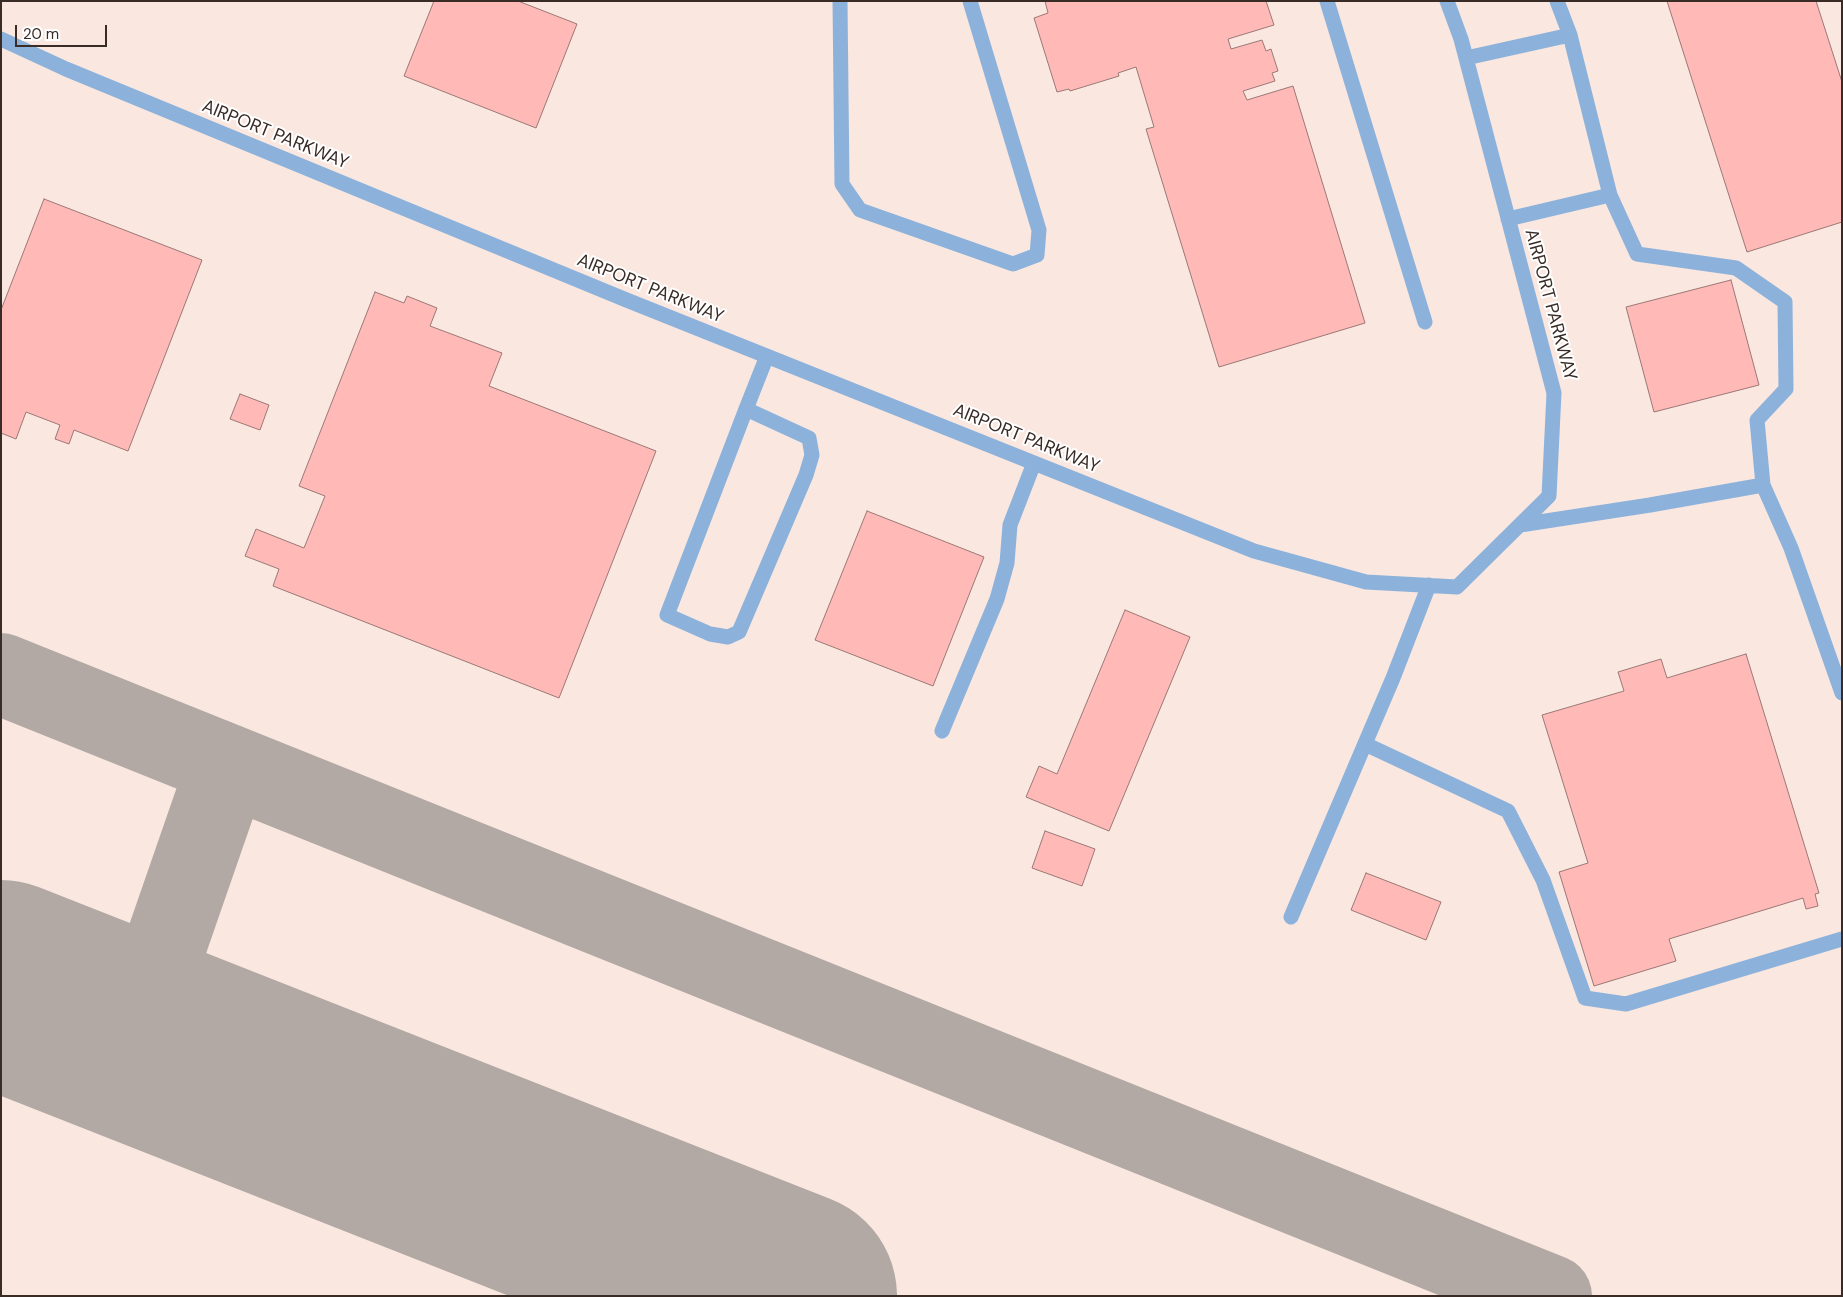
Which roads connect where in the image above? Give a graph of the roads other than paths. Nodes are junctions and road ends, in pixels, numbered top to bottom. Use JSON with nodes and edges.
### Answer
{"nodes":[{"id":1,"x":840,"y":1,"type":"edge"},
{"id":2,"x":970,"y":1,"type":"edge"},
{"id":3,"x":1326,"y":1,"type":"edge"},
{"id":4,"x":1447,"y":1,"type":"edge"},
{"id":5,"x":1556,"y":1,"type":"edge"},
{"id":6,"x":1570,"y":35,"type":"junction"},
{"id":7,"x":1,"y":39,"type":"edge"},
{"id":8,"x":1466,"y":58,"type":"junction"},
{"id":9,"x":1610,"y":195,"type":"junction"},
{"id":10,"x":1508,"y":218,"type":"junction"},
{"id":11,"x":1426,"y":322,"type":"dead end"},
{"id":12,"x":767,"y":356,"type":"junction"},
{"id":13,"x":746,"y":409,"type":"junction"},
{"id":14,"x":1034,"y":462,"type":"junction"},
{"id":15,"x":1763,"y":486,"type":"junction"},
{"id":16,"x":1520,"y":525,"type":"junction"},
{"id":17,"x":1429,"y":585,"type":"junction"},
{"id":18,"x":1842,"y":693,"type":"edge"},
{"id":19,"x":942,"y":731,"type":"dead end"},
{"id":20,"x":1365,"y":744,"type":"junction"},
{"id":21,"x":1291,"y":917,"type":"dead end"},
{"id":22,"x":1842,"y":939,"type":"edge"}],
"edges":[{"from":1,"to":2,"type":"street"},
{"from":3,"to":11,"type":"street"},
{"from":4,"to":8,"type":"street","name":"AIRPORT PARKWAY"},
{"from":5,"to":6,"type":"street"},
{"from":6,"to":8,"type":"street"},
{"from":6,"to":9,"type":"street"},
{"from":7,"to":12,"type":"street","name":"AIRPORT PARKWAY"},
{"from":8,"to":10,"type":"street","name":"AIRPORT PARKWAY"},
{"from":9,"to":10,"type":"street"},
{"from":9,"to":15,"type":"street"},
{"from":10,"to":16,"type":"street","name":"AIRPORT PARKWAY"},
{"from":12,"to":13,"type":"street"},
{"from":12,"to":14,"type":"street","name":"AIRPORT PARKWAY"},
{"from":13,"to":13,"type":"street"},
{"from":14,"to":17,"type":"street","name":"AIRPORT PARKWAY"},
{"from":14,"to":19,"type":"street"},
{"from":15,"to":16,"type":"street"},
{"from":15,"to":18,"type":"street"},
{"from":16,"to":17,"type":"street","name":"AIRPORT PARKWAY"},
{"from":17,"to":20,"type":"street"},
{"from":20,"to":21,"type":"street"},
{"from":20,"to":22,"type":"street"}]}
